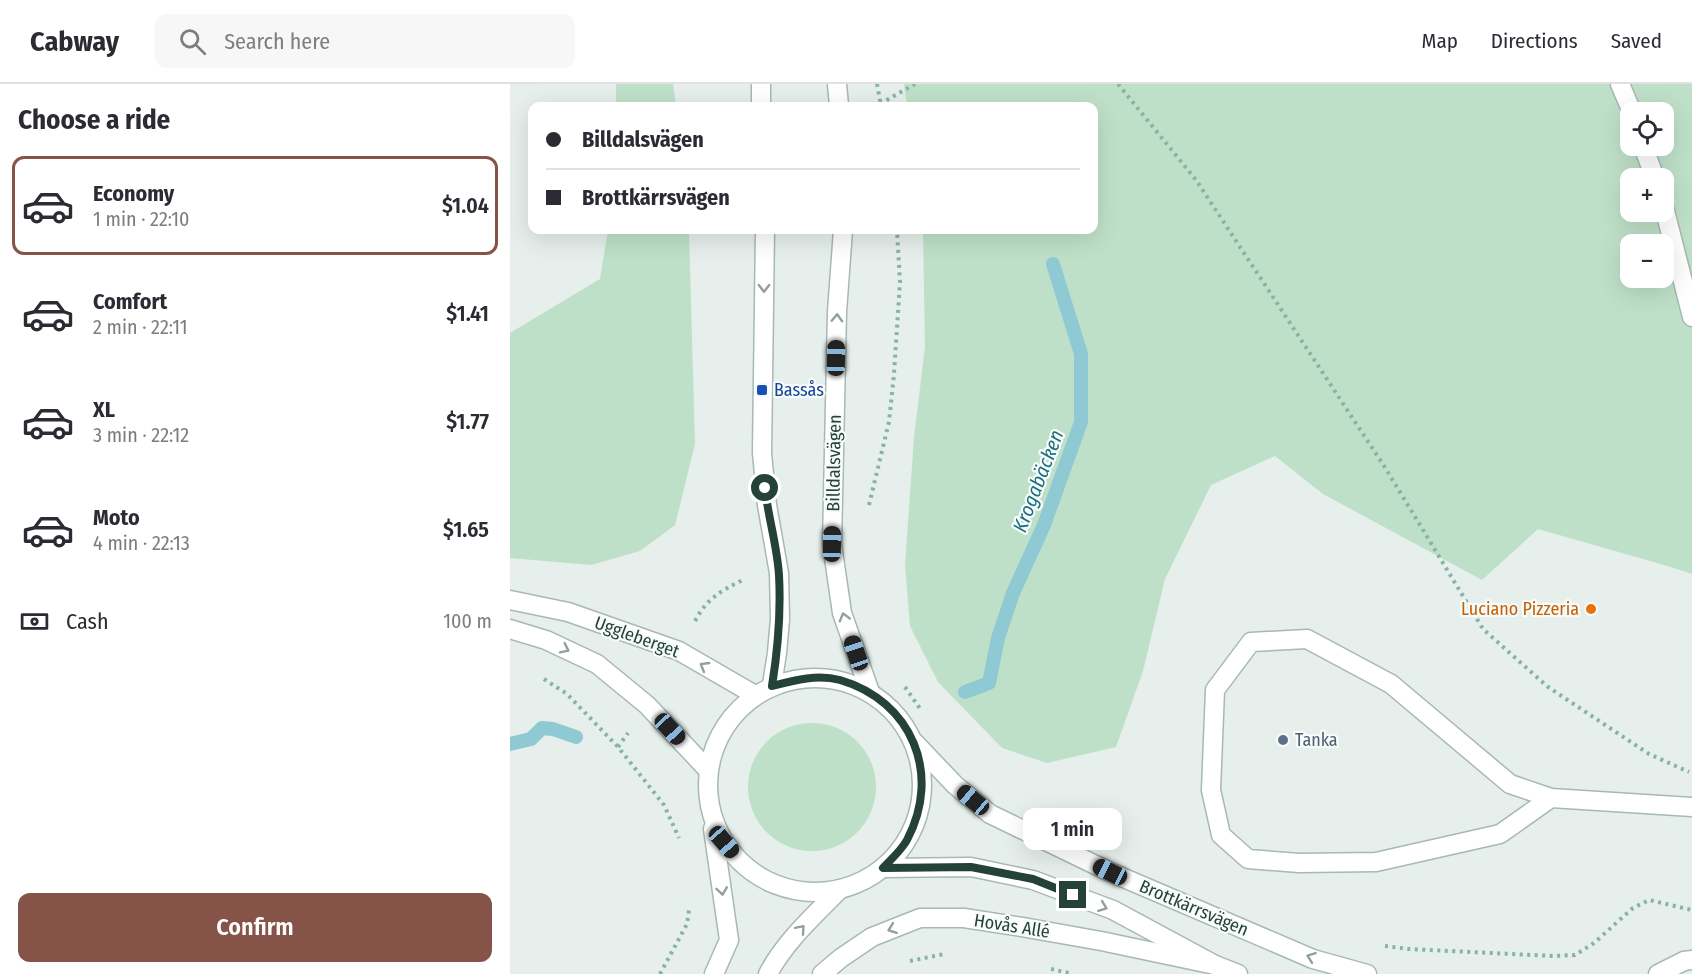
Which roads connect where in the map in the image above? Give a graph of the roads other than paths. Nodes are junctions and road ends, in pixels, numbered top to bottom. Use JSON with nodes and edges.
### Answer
{"nodes":[{"id":1,"x":760,"y":84,"type":"edge"},
{"id":2,"x":837,"y":84,"type":"edge"},
{"id":3,"x":1620,"y":84,"type":"edge"},
{"id":4,"x":761,"y":102,"type":"edge"},
{"id":5,"x":839,"y":102,"type":"edge"},
{"id":6,"x":1628,"y":102,"type":"edge"},
{"id":7,"x":1668,"y":222,"type":"edge"},
{"id":8,"x":765,"y":234,"type":"edge"},
{"id":9,"x":843,"y":234,"type":"edge"},
{"id":10,"x":1692,"y":317,"type":"edge"},
{"id":11,"x":510,"y":600,"type":"edge"},
{"id":12,"x":510,"y":629,"type":"edge"},
{"id":13,"x":772,"y":686,"type":"junction"},
{"id":14,"x":870,"y":692,"type":"junction"},
{"id":15,"x":755,"y":695,"type":"junction"},
{"id":16,"x":915,"y":743,"type":"junction"},
{"id":17,"x":708,"y":770,"type":"junction"},
{"id":18,"x":1551,"y":798,"type":"junction"},
{"id":19,"x":1692,"y":807,"type":"edge"},
{"id":20,"x":710,"y":812,"type":"junction"},
{"id":21,"x":883,"y":868,"type":"junction"},
{"id":22,"x":840,"y":889,"type":"junction"},
{"id":23,"x":1692,"y":960,"type":"edge"},
{"id":24,"x":1215,"y":965,"type":"junction"},
{"id":25,"x":714,"y":974,"type":"edge"},
{"id":26,"x":768,"y":974,"type":"edge"},
{"id":27,"x":822,"y":974,"type":"edge"},
{"id":28,"x":1239,"y":974,"type":"edge"},
{"id":29,"x":1367,"y":974,"type":"edge"},
{"id":30,"x":1658,"y":974,"type":"edge"}],
"edges":[{"from":1,"to":4,"type":"street"},
{"from":2,"to":5,"type":"street"},
{"from":3,"to":6,"type":"street"},
{"from":7,"to":10,"type":"street"},
{"from":8,"to":13,"type":"street","one_way":true},
{"from":14,"to":9,"type":"street","name":"Billdalsvägen","one_way":true},
{"from":15,"to":11,"type":"street","name":"Uggleberget","one_way":true},
{"from":12,"to":17,"type":"street","name":"Uggleberget","one_way":true},
{"from":13,"to":14,"type":"street"},
{"from":13,"to":15,"type":"street"},
{"from":14,"to":16,"type":"street"},
{"from":15,"to":17,"type":"street"},
{"from":16,"to":21,"type":"street"},
{"from":29,"to":16,"type":"street","name":"Brottkärrsvägen","one_way":true},
{"from":17,"to":20,"type":"street"},
{"from":18,"to":18,"type":"street"},
{"from":18,"to":19,"type":"street"},
{"from":20,"to":22,"type":"street"},
{"from":20,"to":25,"type":"street","one_way":true},
{"from":21,"to":22,"type":"street"},
{"from":21,"to":24,"type":"street","name":"Brottkärrsvägen","one_way":true},
{"from":26,"to":22,"type":"street","one_way":true},
{"from":23,"to":30,"type":"street"},
{"from":24,"to":27,"type":"street","name":"Hovås Allé","one_way":true},
{"from":24,"to":28,"type":"street","name":"Brottkärrsvägen"}]}
